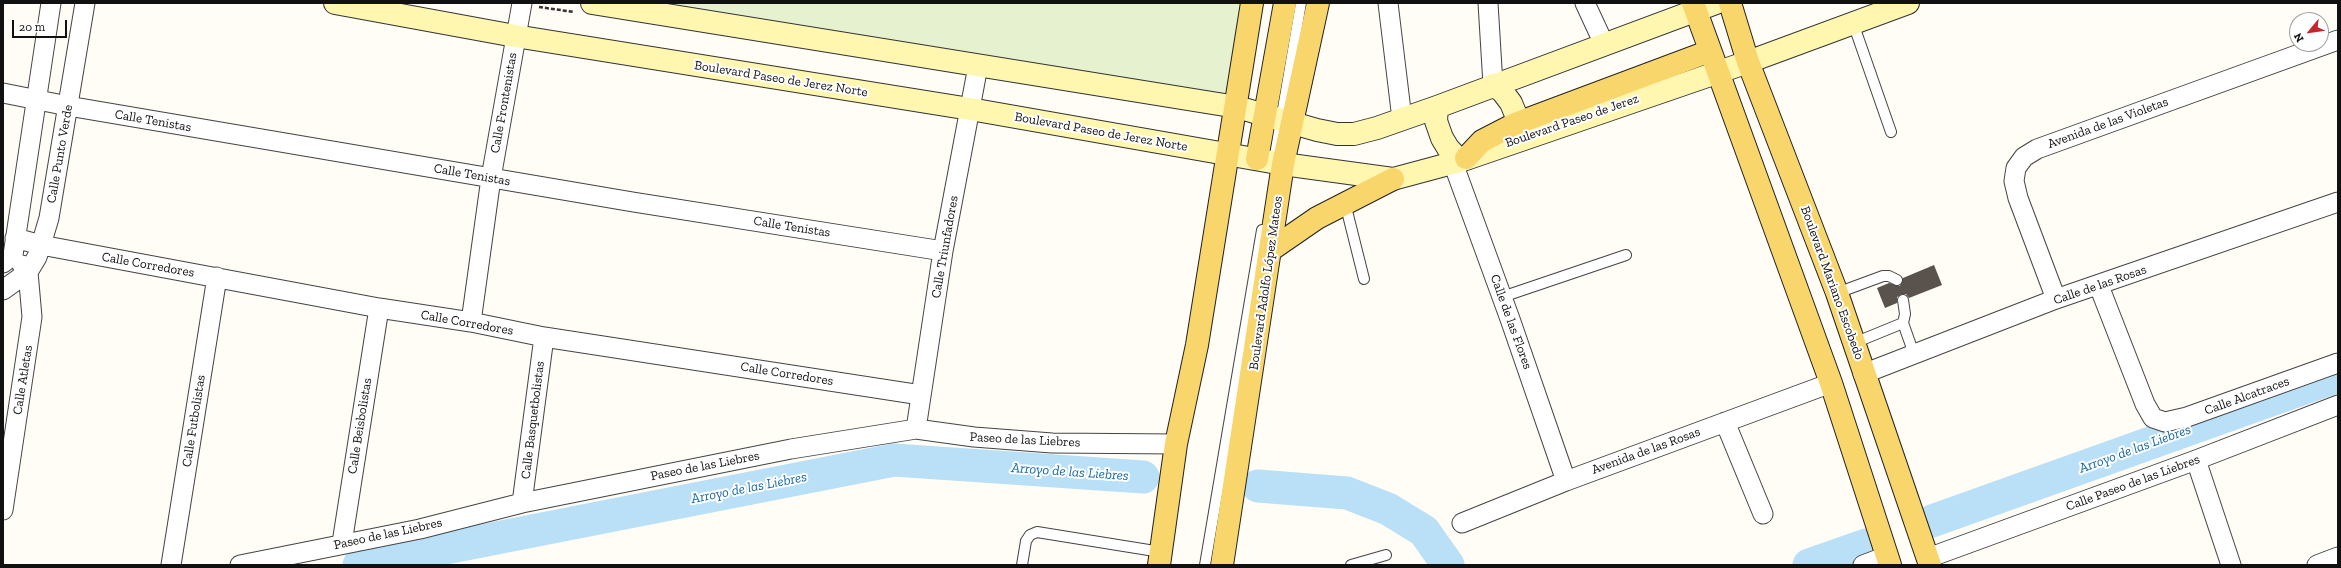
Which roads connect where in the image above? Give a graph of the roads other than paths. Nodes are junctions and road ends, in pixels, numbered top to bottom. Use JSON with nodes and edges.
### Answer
{"nodes":[{"id":1,"x":51,"y":3,"type":"edge"},
{"id":2,"x":85,"y":3,"type":"edge"},
{"id":3,"x":335,"y":3,"type":"edge"},
{"id":4,"x":522,"y":3,"type":"edge"},
{"id":5,"x":592,"y":3,"type":"edge"},
{"id":6,"x":1252,"y":3,"type":"edge"},
{"id":7,"x":1285,"y":3,"type":"edge"},
{"id":8,"x":1301,"y":3,"type":"edge"},
{"id":9,"x":1318,"y":3,"type":"edge"},
{"id":10,"x":1388,"y":3,"type":"edge"},
{"id":11,"x":1488,"y":3,"type":"edge"},
{"id":12,"x":1585,"y":3,"type":"edge"},
{"id":13,"x":1716,"y":3,"type":"edge"},
{"id":14,"x":1730,"y":3,"type":"edge"},
{"id":15,"x":1908,"y":3,"type":"edge"},
{"id":16,"x":1694,"y":6,"type":"edge"},
{"id":17,"x":1853,"y":23,"type":"junction"},
{"id":18,"x":515,"y":36,"type":"junction"},
{"id":19,"x":2338,"y":40,"type":"edge"},
{"id":20,"x":1604,"y":44,"type":"junction"},
{"id":21,"x":1710,"y":51,"type":"junction"},
{"id":22,"x":1748,"y":62,"type":"junction"},
{"id":23,"x":978,"y":66,"type":"junction"},
{"id":24,"x":1718,"y":72,"type":"junction"},
{"id":25,"x":1493,"y":85,"type":"junction"},
{"id":26,"x":3,"y":93,"type":"edge"},
{"id":27,"x":37,"y":100,"type":"junction"},
{"id":28,"x":68,"y":106,"type":"junction"},
{"id":29,"x":1237,"y":107,"type":"junction"},
{"id":30,"x":1437,"y":107,"type":"junction"},
{"id":31,"x":970,"y":109,"type":"junction"},
{"id":32,"x":1279,"y":118,"type":"junction"},
{"id":33,"x":1402,"y":119,"type":"junction"},
{"id":34,"x":1515,"y":124,"type":"junction"},
{"id":35,"x":1891,"y":132,"type":"dead end"},
{"id":36,"x":1228,"y":154,"type":"junction"},
{"id":37,"x":1271,"y":161,"type":"junction"},
{"id":38,"x":1460,"y":161,"type":"junction"},
{"id":39,"x":491,"y":178,"type":"junction"},
{"id":40,"x":1392,"y":180,"type":"junction"},
{"id":41,"x":2338,"y":202,"type":"edge"},
{"id":42,"x":1346,"y":203,"type":"junction"},
{"id":43,"x":41,"y":245,"type":"junction"},
{"id":44,"x":1272,"y":249,"type":"junction"},
{"id":45,"x":943,"y":251,"type":"junction"},
{"id":46,"x":11,"y":252,"type":"edge"},
{"id":47,"x":1626,"y":255,"type":"dead end"},
{"id":48,"x":28,"y":272,"type":"junction"},
{"id":49,"x":217,"y":277,"type":"junction"},
{"id":50,"x":1364,"y":279,"type":"dead end"},
{"id":51,"x":1897,"y":280,"type":"dead end"},
{"id":52,"x":2099,"y":286,"type":"junction"},
{"id":53,"x":3,"y":290,"type":"edge"},
{"id":54,"x":1837,"y":294,"type":"junction"},
{"id":55,"x":1502,"y":297,"type":"junction"},
{"id":56,"x":2056,"y":299,"type":"junction"},
{"id":57,"x":1903,"y":300,"type":"dead end"},
{"id":58,"x":379,"y":308,"type":"junction"},
{"id":59,"x":471,"y":322,"type":"junction"},
{"id":60,"x":1903,"y":323,"type":"junction"},
{"id":61,"x":544,"y":337,"type":"junction"},
{"id":62,"x":1854,"y":343,"type":"junction"},
{"id":63,"x":1914,"y":354,"type":"junction"},
{"id":64,"x":2338,"y":363,"type":"edge"},
{"id":65,"x":1864,"y":374,"type":"junction"},
{"id":66,"x":1831,"y":383,"type":"junction"},
{"id":67,"x":920,"y":395,"type":"junction"},
{"id":68,"x":2338,"y":405,"type":"edge"},
{"id":69,"x":1725,"y":422,"type":"junction"},
{"id":70,"x":916,"y":429,"type":"junction"},
{"id":71,"x":1176,"y":444,"type":"junction"},
{"id":72,"x":2196,"y":460,"type":"junction"},
{"id":73,"x":1566,"y":481,"type":"junction"},
{"id":74,"x":522,"y":503,"type":"junction"},
{"id":75,"x":3,"y":510,"type":"edge"},
{"id":76,"x":1763,"y":514,"type":"dead end"},
{"id":77,"x":1462,"y":523,"type":"dead end"},
{"id":78,"x":342,"y":544,"type":"junction"},
{"id":79,"x":1386,"y":555,"type":"dead end"},
{"id":80,"x":2338,"y":557,"type":"edge"},
{"id":81,"x":1160,"y":558,"type":"edge"},
{"id":82,"x":1888,"y":560,"type":"edge"},
{"id":83,"x":1929,"y":562,"type":"edge"},
{"id":84,"x":171,"y":565,"type":"edge"},
{"id":85,"x":240,"y":565,"type":"edge"},
{"id":86,"x":1022,"y":565,"type":"edge"},
{"id":87,"x":1205,"y":565,"type":"edge"},
{"id":88,"x":1222,"y":565,"type":"edge"},
{"id":89,"x":1351,"y":565,"type":"edge"},
{"id":90,"x":1863,"y":565,"type":"edge"},
{"id":91,"x":2231,"y":565,"type":"edge"},
{"id":92,"x":2317,"y":565,"type":"edge"}],
"edges":[{"from":1,"to":27,"type":"street"},
{"from":2,"to":28,"type":"street","name":"Calle Punto Verde"},
{"from":3,"to":18,"type":"main road","name":"Boulevard Paseo de Jerez Norte"},
{"from":4,"to":18,"type":"street","name":"Calle Frontenistas"},
{"from":5,"to":23,"type":"main road"},
{"from":6,"to":29,"type":"main road"},
{"from":7,"to":32,"type":"main road"},
{"from":8,"to":32,"type":"lane"},
{"from":9,"to":32,"type":"main road","name":"Boulevard Adolfo López Mateos"},
{"from":10,"to":33,"type":"street"},
{"from":11,"to":25,"type":"street"},
{"from":12,"to":20,"type":"street"},
{"from":13,"to":16,"type":"main road"},
{"from":14,"to":22,"type":"main road","name":"Boulevard Mariano Escobedo"},
{"from":15,"to":17,"type":"main road","name":"Boulevard Paseo de Jerez"},
{"from":16,"to":20,"type":"main road"},
{"from":16,"to":21,"type":"main road"},
{"from":17,"to":22,"type":"main road","name":"Boulevard Paseo de Jerez"},
{"from":17,"to":35,"type":"lane"},
{"from":18,"to":31,"type":"main road","name":"Boulevard Paseo de Jerez Norte"},
{"from":18,"to":39,"type":"street","name":"Calle Frontenistas"},
{"from":19,"to":56,"type":"street","name":"Avenida de las Violetas"},
{"from":20,"to":25,"type":"main road"},
{"from":21,"to":24,"type":"main road"},
{"from":21,"to":34,"type":"main road"},
{"from":22,"to":24,"type":"main road","name":"Boulevard Paseo de Jerez"},
{"from":22,"to":54,"type":"main road","name":"Boulevard Mariano Escobedo"},
{"from":23,"to":29,"type":"main road"},
{"from":23,"to":31,"type":"street","name":"Calle Triunfadores"},
{"from":24,"to":38,"type":"main road","name":"Boulevard Paseo de Jerez"},
{"from":24,"to":66,"type":"main road"},
{"from":25,"to":30,"type":"main road"},
{"from":25,"to":34,"type":"main road"},
{"from":26,"to":27,"type":"street","name":"Calle Tenistas"},
{"from":27,"to":28,"type":"street","name":"Calle Tenistas"},
{"from":27,"to":46,"type":"street"},
{"from":28,"to":39,"type":"street","name":"Calle Tenistas"},
{"from":28,"to":43,"type":"street","name":"Calle Punto Verde"},
{"from":29,"to":32,"type":"main road"},
{"from":29,"to":36,"type":"main road"},
{"from":30,"to":33,"type":"main road"},
{"from":30,"to":38,"type":"main road"},
{"from":31,"to":36,"type":"main road","name":"Boulevard Paseo de Jerez Norte"},
{"from":31,"to":45,"type":"street","name":"Calle Triunfadores"},
{"from":32,"to":33,"type":"main road"},
{"from":32,"to":37,"type":"main road","name":"Boulevard Adolfo López Mateos"},
{"from":34,"to":38,"type":"main road"},
{"from":36,"to":37,"type":"main road","name":"Boulevard Paseo de Jerez"},
{"from":36,"to":71,"type":"main road"},
{"from":37,"to":40,"type":"main road","name":"Boulevard Paseo de Jerez"},
{"from":37,"to":44,"type":"main road","name":"Boulevard Adolfo López Mateos"},
{"from":37,"to":87,"type":"lane"},
{"from":38,"to":40,"type":"main road","name":"Boulevard Paseo de Jerez"},
{"from":38,"to":55,"type":"street","name":"Calle de las Flores"},
{"from":39,"to":45,"type":"street","name":"Calle Tenistas"},
{"from":39,"to":59,"type":"street","name":"Calle Frontenistas"},
{"from":40,"to":42,"type":"main road"},
{"from":41,"to":52,"type":"street","name":"Calle de las Rosas"},
{"from":42,"to":44,"type":"main road"},
{"from":42,"to":50,"type":"lane"},
{"from":43,"to":46,"type":"street","name":"Calle Corredores"},
{"from":43,"to":48,"type":"street","name":"Calle Punto Verde"},
{"from":43,"to":49,"type":"street","name":"Calle Corredores"},
{"from":44,"to":88,"type":"main road","name":"Boulevard Adolfo López Mateos"},
{"from":45,"to":67,"type":"street","name":"Calle Triunfadores"},
{"from":46,"to":48,"type":"street"},
{"from":47,"to":55,"type":"lane"},
{"from":48,"to":53,"type":"street","name":"Calle Punto Verde"},
{"from":48,"to":75,"type":"street","name":"Calle Atletas"},
{"from":49,"to":58,"type":"street","name":"Calle Corredores"},
{"from":49,"to":84,"type":"street","name":"Calle Futbolistas"},
{"from":51,"to":54,"type":"lane"},
{"from":52,"to":56,"type":"street","name":"Calle de las Rosas"},
{"from":52,"to":64,"type":"street","name":"Calle Alcatraces"},
{"from":54,"to":62,"type":"main road","name":"Boulevard Mariano Escobedo"},
{"from":55,"to":73,"type":"street","name":"Calle de las Flores"},
{"from":56,"to":63,"type":"street","name":"Calle de las Rosas"},
{"from":57,"to":60,"type":"lane"},
{"from":58,"to":59,"type":"street","name":"Calle Corredores"},
{"from":58,"to":78,"type":"street","name":"Calle Beisbolistas"},
{"from":59,"to":61,"type":"street","name":"Calle Corredores"},
{"from":60,"to":62,"type":"lane"},
{"from":60,"to":63,"type":"lane"},
{"from":61,"to":67,"type":"street","name":"Calle Corredores"},
{"from":61,"to":74,"type":"street","name":"Calle Basquetbolistas"},
{"from":62,"to":65,"type":"main road","name":"Boulevard Mariano Escobedo"},
{"from":63,"to":65,"type":"street","name":"Calle de las Rosas"},
{"from":65,"to":83,"type":"main road","name":"Boulevard Mariano Escobedo"},
{"from":66,"to":69,"type":"street","name":"Avenida de las Rosas"},
{"from":66,"to":82,"type":"main road"},
{"from":67,"to":70,"type":"street","name":"Calle Triunfadores"},
{"from":68,"to":72,"type":"street","name":"Calle Paseo de las Liebres"},
{"from":69,"to":73,"type":"street","name":"Avenida de las Rosas"},
{"from":69,"to":76,"type":"street"},
{"from":70,"to":71,"type":"street","name":"Paseo de las Liebres"},
{"from":70,"to":74,"type":"street","name":"Paseo de las Liebres"},
{"from":71,"to":81,"type":"main road"},
{"from":72,"to":83,"type":"street","name":"Calle Paseo de las Liebres"},
{"from":72,"to":91,"type":"street"},
{"from":73,"to":77,"type":"street","name":"Avenida de las Rosas"},
{"from":74,"to":78,"type":"street","name":"Paseo de las Liebres"},
{"from":78,"to":85,"type":"street","name":"Paseo de las Liebres"},
{"from":79,"to":89,"type":"lane"},
{"from":80,"to":92,"type":"street"},
{"from":81,"to":86,"type":"lane"},
{"from":82,"to":90,"type":"street"}]}
